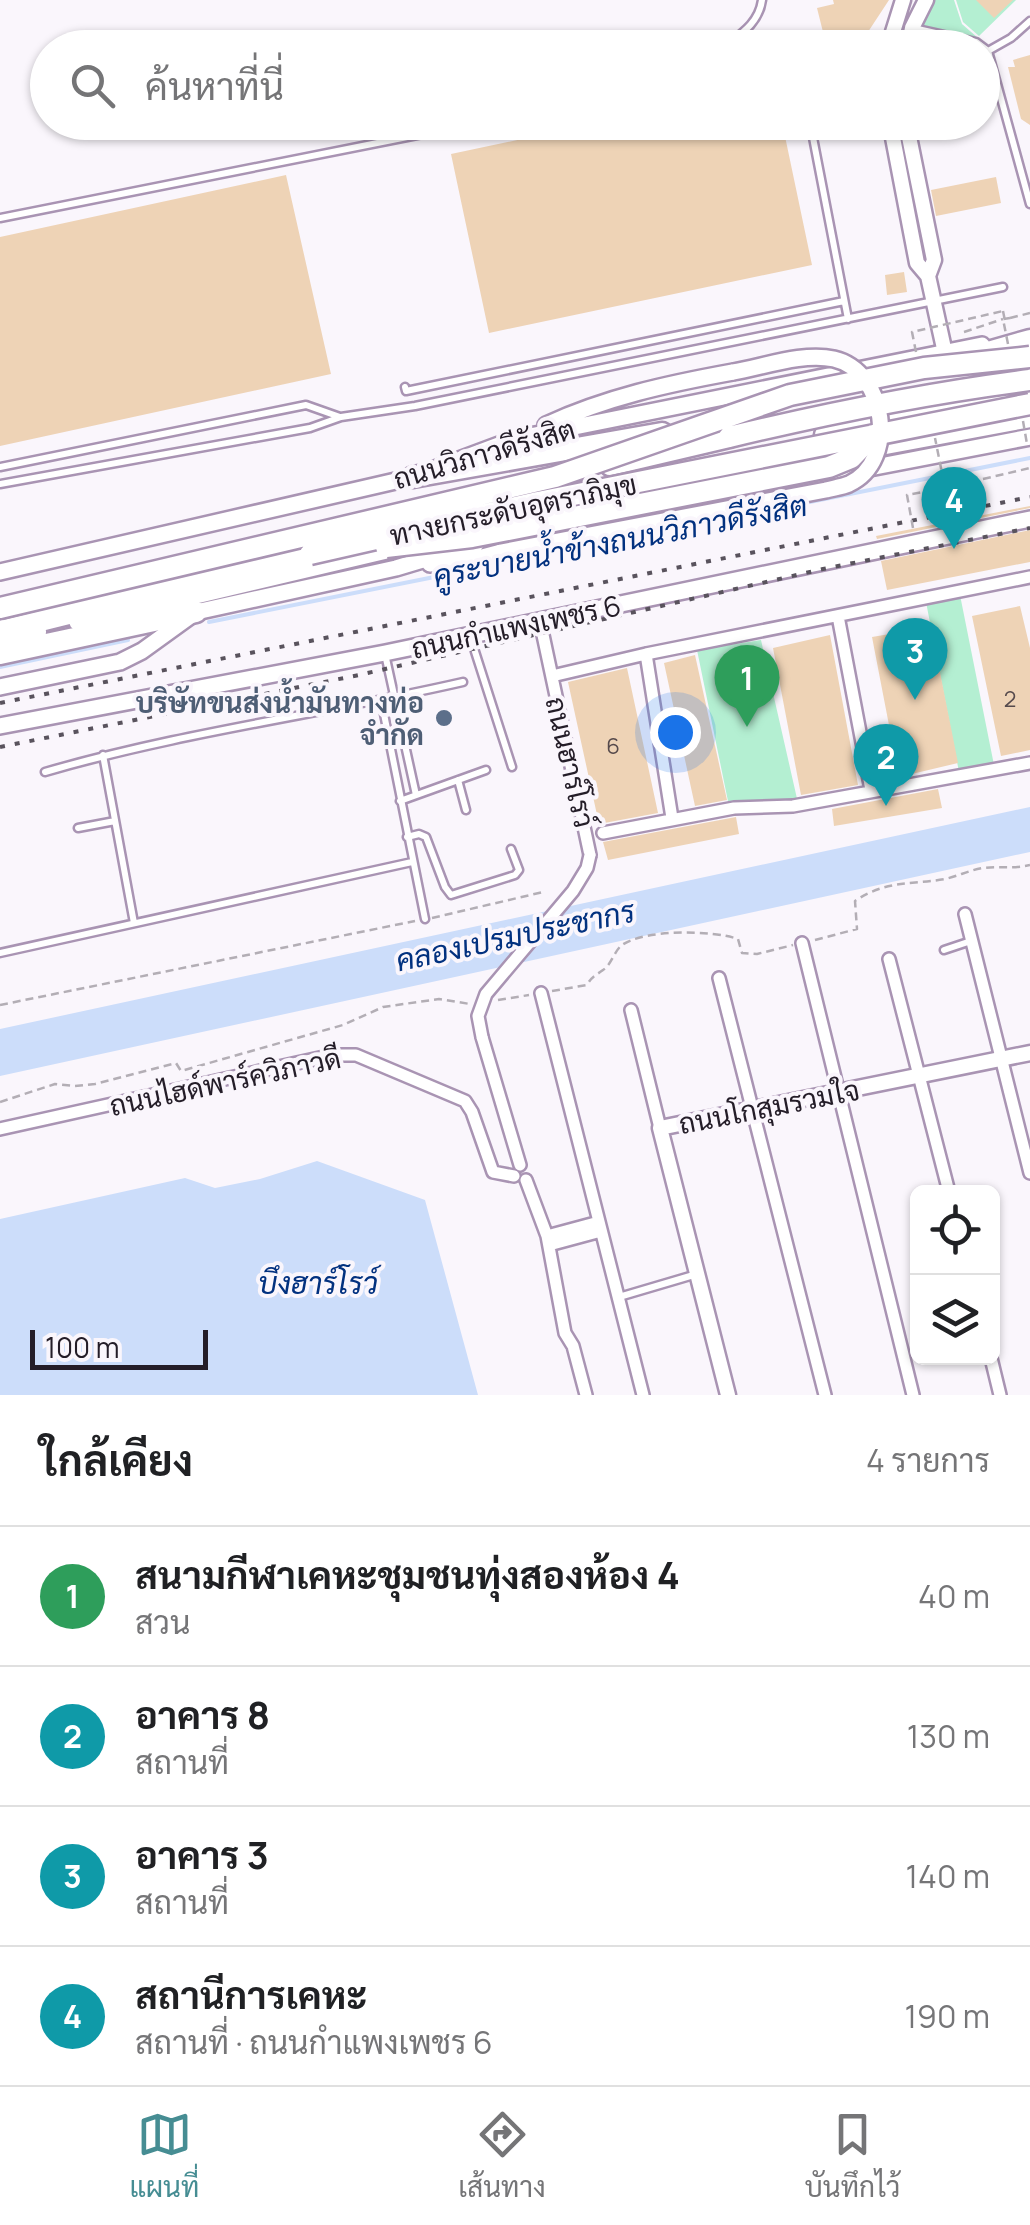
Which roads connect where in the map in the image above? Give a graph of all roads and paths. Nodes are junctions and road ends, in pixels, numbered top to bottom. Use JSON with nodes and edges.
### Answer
{"nodes":[{"id":1,"x":762,"y":0,"type":"edge"},
{"id":2,"x":903,"y":0,"type":"edge"},
{"id":3,"x":926,"y":0,"type":"edge"},
{"id":4,"x":894,"y":21,"type":"junction"},
{"id":5,"x":1030,"y":21,"type":"edge"},
{"id":6,"x":912,"y":28,"type":"junction"},
{"id":7,"x":746,"y":30,"type":"edge"},
{"id":8,"x":892,"y":30,"type":"edge"},
{"id":9,"x":921,"y":30,"type":"edge"},
{"id":10,"x":1000,"y":44,"type":"edge"},
{"id":11,"x":1000,"y":94,"type":"edge"},
{"id":12,"x":392,"y":140,"type":"edge"},
{"id":13,"x":813,"y":140,"type":"edge"},
{"id":14,"x":893,"y":140,"type":"edge"},
{"id":15,"x":910,"y":140,"type":"edge"},
{"id":16,"x":1030,"y":204,"type":"edge"},
{"id":17,"x":0,"y":218,"type":"edge"},
{"id":18,"x":928,"y":276,"type":"junction"},
{"id":19,"x":1003,"y":287,"type":"dead end"},
{"id":20,"x":844,"y":301,"type":"junction"},
{"id":21,"x":934,"y":301,"type":"junction"},
{"id":22,"x":1030,"y":314,"type":"edge"},
{"id":23,"x":848,"y":319,"type":"junction"},
{"id":24,"x":1004,"y":320,"type":"junction"},
{"id":25,"x":912,"y":332,"type":"dead end"},
{"id":26,"x":964,"y":332,"type":"dead end"},
{"id":27,"x":1030,"y":338,"type":"edge"},
{"id":28,"x":945,"y":352,"type":"junction"},
{"id":29,"x":1030,"y":357,"type":"edge"},
{"id":30,"x":484,"y":377,"type":"junction"},
{"id":31,"x":1030,"y":380,"type":"edge"},
{"id":32,"x":404,"y":386,"type":"dead end"},
{"id":33,"x":487,"y":391,"type":"junction"},
{"id":34,"x":1030,"y":392,"type":"edge"},
{"id":35,"x":1030,"y":404,"type":"edge"},
{"id":36,"x":341,"y":417,"type":"junction"},
{"id":37,"x":1030,"y":417,"type":"edge"},
{"id":38,"x":880,"y":424,"type":"junction"},
{"id":39,"x":1030,"y":437,"type":"edge"},
{"id":40,"x":514,"y":438,"type":"junction"},
{"id":41,"x":0,"y":467,"type":"edge"},
{"id":42,"x":1030,"y":468,"type":"edge"},
{"id":43,"x":412,"y":476,"type":"junction"},
{"id":44,"x":555,"y":477,"type":"junction"},
{"id":45,"x":0,"y":484,"type":"edge"},
{"id":46,"x":946,"y":488,"type":"dead end"},
{"id":47,"x":1030,"y":519,"type":"edge"},
{"id":48,"x":310,"y":554,"type":"junction"},
{"id":49,"x":396,"y":568,"type":"junction"},
{"id":50,"x":0,"y":572,"type":"edge"},
{"id":51,"x":1030,"y":577,"type":"edge"},
{"id":52,"x":0,"y":600,"type":"edge"},
{"id":53,"x":0,"y":608,"type":"edge"},
{"id":54,"x":196,"y":612,"type":"junction"},
{"id":55,"x":838,"y":616,"type":"junction"},
{"id":56,"x":540,"y":621,"type":"junction"},
{"id":57,"x":0,"y":631,"type":"edge"},
{"id":58,"x":470,"y":636,"type":"junction"},
{"id":59,"x":0,"y":642,"type":"edge"},
{"id":60,"x":385,"y":653,"type":"junction"},
{"id":61,"x":0,"y":654,"type":"edge"},
{"id":62,"x":646,"y":654,"type":"junction"},
{"id":63,"x":552,"y":676,"type":"junction"},
{"id":64,"x":463,"y":682,"type":"dead end"},
{"id":65,"x":0,"y":687,"type":"edge"},
{"id":66,"x":397,"y":697,"type":"junction"},
{"id":67,"x":381,"y":699,"type":"junction"},
{"id":68,"x":0,"y":726,"type":"edge"},
{"id":69,"x":103,"y":755,"type":"junction"},
{"id":70,"x":1030,"y":762,"type":"edge"},
{"id":71,"x":512,"y":767,"type":"dead end"},
{"id":72,"x":486,"y":770,"type":"dead end"},
{"id":73,"x":45,"y":772,"type":"dead end"},
{"id":74,"x":458,"y":780,"type":"junction"},
{"id":75,"x":871,"y":790,"type":"junction"},
{"id":76,"x":416,"y":795,"type":"junction"},
{"id":77,"x":400,"y":801,"type":"junction"},
{"id":78,"x":466,"y":810,"type":"dead end"},
{"id":79,"x":672,"y":818,"type":"junction"},
{"id":80,"x":116,"y":822,"type":"junction"},
{"id":81,"x":78,"y":828,"type":"dead end"},
{"id":82,"x":603,"y":833,"type":"dead end"},
{"id":83,"x":407,"y":836,"type":"junction"},
{"id":84,"x":511,"y":848,"type":"dead end"},
{"id":85,"x":412,"y":862,"type":"junction"},
{"id":86,"x":1030,"y":865,"type":"edge"},
{"id":87,"x":543,"y":892,"type":"dead end"},
{"id":88,"x":964,"y":914,"type":"dead end"},
{"id":89,"x":425,"y":919,"type":"junction"},
{"id":90,"x":134,"y":923,"type":"junction"},
{"id":91,"x":971,"y":942,"type":"junction"},
{"id":92,"x":802,"y":943,"type":"junction"},
{"id":93,"x":944,"y":950,"type":"dead end"},
{"id":94,"x":0,"y":953,"type":"edge"},
{"id":95,"x":889,"y":959,"type":"dead end"},
{"id":96,"x":719,"y":978,"type":"dead end"},
{"id":97,"x":541,"y":993,"type":"junction"},
{"id":98,"x":487,"y":1002,"type":"dead end"},
{"id":99,"x":471,"y":1004,"type":"dead end"},
{"id":100,"x":0,"y":1005,"type":"edge"},
{"id":101,"x":632,"y":1010,"type":"dead end"},
{"id":102,"x":1030,"y":1054,"type":"edge"},
{"id":103,"x":1000,"y":1059,"type":"junction"},
{"id":104,"x":919,"y":1076,"type":"junction"},
{"id":105,"x":836,"y":1093,"type":"junction"},
{"id":106,"x":0,"y":1102,"type":"edge"},
{"id":107,"x":752,"y":1110,"type":"junction"},
{"id":108,"x":660,"y":1128,"type":"junction"},
{"id":109,"x":0,"y":1129,"type":"edge"},
{"id":110,"x":1030,"y":1172,"type":"edge"},
{"id":111,"x":520,"y":1174,"type":"junction"},
{"id":112,"x":946,"y":1185,"type":"edge"},
{"id":113,"x":600,"y":1226,"type":"junction"},
{"id":114,"x":548,"y":1240,"type":"junction"},
{"id":115,"x":697,"y":1274,"type":"junction"},
{"id":116,"x":618,"y":1298,"type":"junction"},
{"id":117,"x":992,"y":1365,"type":"edge"},
{"id":118,"x":586,"y":1395,"type":"edge"},
{"id":119,"x":643,"y":1395,"type":"edge"},
{"id":120,"x":728,"y":1395,"type":"edge"},
{"id":121,"x":825,"y":1395,"type":"edge"},
{"id":122,"x":913,"y":1395,"type":"edge"},
{"id":123,"x":1000,"y":1395,"type":"edge"}],
"edges":[{"from":1,"to":7,"type":"lane"},
{"from":2,"to":4,"type":"street"},
{"from":3,"to":6,"type":"street"},
{"from":4,"to":6,"type":"street"},
{"from":4,"to":8,"type":"street"},
{"from":5,"to":10,"type":"lane"},
{"from":6,"to":9,"type":"lane"},
{"from":11,"to":16,"type":"lane"},
{"from":12,"to":17,"type":"lane"},
{"from":13,"to":20,"type":"lane"},
{"from":14,"to":18,"type":"street"},
{"from":15,"to":18,"type":"street"},
{"from":18,"to":21,"type":"street"},
{"from":19,"to":21,"type":"lane"},
{"from":20,"to":23,"type":"lane"},
{"from":20,"to":30,"type":"lane"},
{"from":21,"to":23,"type":"lane"},
{"from":21,"to":28,"type":"street"},
{"from":22,"to":24,"type":"path","bridge":true},
{"from":23,"to":33,"type":"lane"},
{"from":24,"to":25,"type":"path","bridge":true},
{"from":24,"to":26,"type":"path"},
{"from":27,"to":28,"type":"main road","name":"ถนนวิภาวดีรังสิต"},
{"from":27,"to":43,"type":"highway"},
{"from":28,"to":40,"type":"main road","name":"ถนนวิภาวดีรังสิต"},
{"from":29,"to":44,"type":"highway","name":"ทางยกระดับอุตราภิมุข","bridge":true},
{"from":30,"to":32,"type":"lane"},
{"from":30,"to":33,"type":"lane"},
{"from":31,"to":44,"type":"highway","name":"ทางยกระดับอุตราภิมุข","bridge":true},
{"from":33,"to":36,"type":"lane"},
{"from":34,"to":52,"type":"highway","name":"ถนนวิภาวดีรังสิต"},
{"from":35,"to":48,"type":"highway","name":"ทางยกระดับอุตราภิมุข","bridge":true},
{"from":36,"to":41,"type":"lane"},
{"from":36,"to":45,"type":"lane"},
{"from":37,"to":59,"type":"highway"},
{"from":38,"to":40,"type":"main road","bridge":true},
{"from":38,"to":48,"type":"highway","bridge":true},
{"from":38,"to":49,"type":"main road","bridge":true},
{"from":39,"to":49,"type":"main road"},
{"from":40,"to":43,"type":"main road","name":"ถนนวิภาวดีรังสิต"},
{"from":42,"to":46,"type":"path"},
{"from":43,"to":50,"type":"main road","name":"ถนนวิภาวดีรังสิต"},
{"from":44,"to":53,"type":"highway","name":"ทางยกระดับอุตราภิมุข","bridge":true},
{"from":47,"to":56,"type":"main road","name":"ถนนกำแพงเพชร 6"},
{"from":48,"to":57,"type":"highway","name":"ทางยกระดับอุตราภิมุข"},
{"from":49,"to":54,"type":"main road"},
{"from":51,"to":55,"type":"street"},
{"from":54,"to":61,"type":"highway"},
{"from":54,"to":65,"type":"main road"},
{"from":55,"to":62,"type":"street"},
{"from":55,"to":75,"type":"street"},
{"from":56,"to":58,"type":"main road","name":"ถนนกำแพงเพชร 6"},
{"from":56,"to":63,"type":"street","name":"ถนนฮาร์โรว์"},
{"from":58,"to":60,"type":"main road","name":"ถนนกำแพงเพชร 6"},
{"from":58,"to":71,"type":"lane"},
{"from":60,"to":66,"type":"lane"},
{"from":60,"to":68,"type":"main road","name":"ถนนกำแพงเพชร 6"},
{"from":62,"to":63,"type":"street"},
{"from":62,"to":79,"type":"street"},
{"from":63,"to":111,"type":"street","name":"ถนนฮาร์โรว์","bridge":true},
{"from":64,"to":66,"type":"lane"},
{"from":66,"to":67,"type":"lane"},
{"from":66,"to":76,"type":"lane"},
{"from":67,"to":69,"type":"lane"},
{"from":67,"to":77,"type":"lane"},
{"from":69,"to":73,"type":"lane"},
{"from":69,"to":80,"type":"lane"},
{"from":70,"to":75,"type":"street"},
{"from":72,"to":74,"type":"lane"},
{"from":74,"to":76,"type":"lane"},
{"from":74,"to":78,"type":"lane"},
{"from":75,"to":79,"type":"street"},
{"from":76,"to":77,"type":"lane"},
{"from":77,"to":83,"type":"lane"},
{"from":79,"to":82,"type":"street"},
{"from":80,"to":81,"type":"lane"},
{"from":80,"to":90,"type":"lane"},
{"from":83,"to":84,"type":"lane"},
{"from":83,"to":85,"type":"lane"},
{"from":85,"to":89,"type":"lane"},
{"from":85,"to":90,"type":"lane"},
{"from":86,"to":92,"type":"path"},
{"from":87,"to":89,"type":"path"},
{"from":88,"to":91,"type":"street"},
{"from":89,"to":100,"type":"path"},
{"from":90,"to":94,"type":"lane"},
{"from":91,"to":93,"type":"lane"},
{"from":91,"to":103,"type":"street"},
{"from":92,"to":97,"type":"path"},
{"from":92,"to":105,"type":"street"},
{"from":95,"to":104,"type":"street"},
{"from":96,"to":107,"type":"street"},
{"from":97,"to":98,"type":"path"},
{"from":97,"to":113,"type":"street"},
{"from":99,"to":106,"type":"path"},
{"from":101,"to":108,"type":"street"},
{"from":102,"to":103,"type":"street","name":"ถนนโกสุมรวมใจ"},
{"from":103,"to":104,"type":"street","name":"ถนนโกสุมรวมใจ"},
{"from":103,"to":110,"type":"street"},
{"from":104,"to":105,"type":"street","name":"ถนนโกสุมรวมใจ"},
{"from":104,"to":112,"type":"street"},
{"from":105,"to":107,"type":"street","name":"ถนนโกสุมรวมใจ"},
{"from":105,"to":122,"type":"street"},
{"from":107,"to":108,"type":"street","name":"ถนนโกสุมรวมใจ"},
{"from":107,"to":121,"type":"street"},
{"from":108,"to":115,"type":"street","name":"ถนนโกสุมรวมใจ"},
{"from":109,"to":111,"type":"street","name":"ถนนไฮด์พาร์ควิภาวดี"},
{"from":111,"to":114,"type":"street","name":"ถนนฮาร์โรว์"},
{"from":113,"to":114,"type":"street"},
{"from":113,"to":116,"type":"street"},
{"from":114,"to":118,"type":"street","name":"ถนนฮาร์โรว์"},
{"from":115,"to":116,"type":"lane"},
{"from":115,"to":120,"type":"street","name":"ถนนโกสุมรวมใจ"},
{"from":116,"to":119,"type":"street"},
{"from":117,"to":123,"type":"street"}]}
